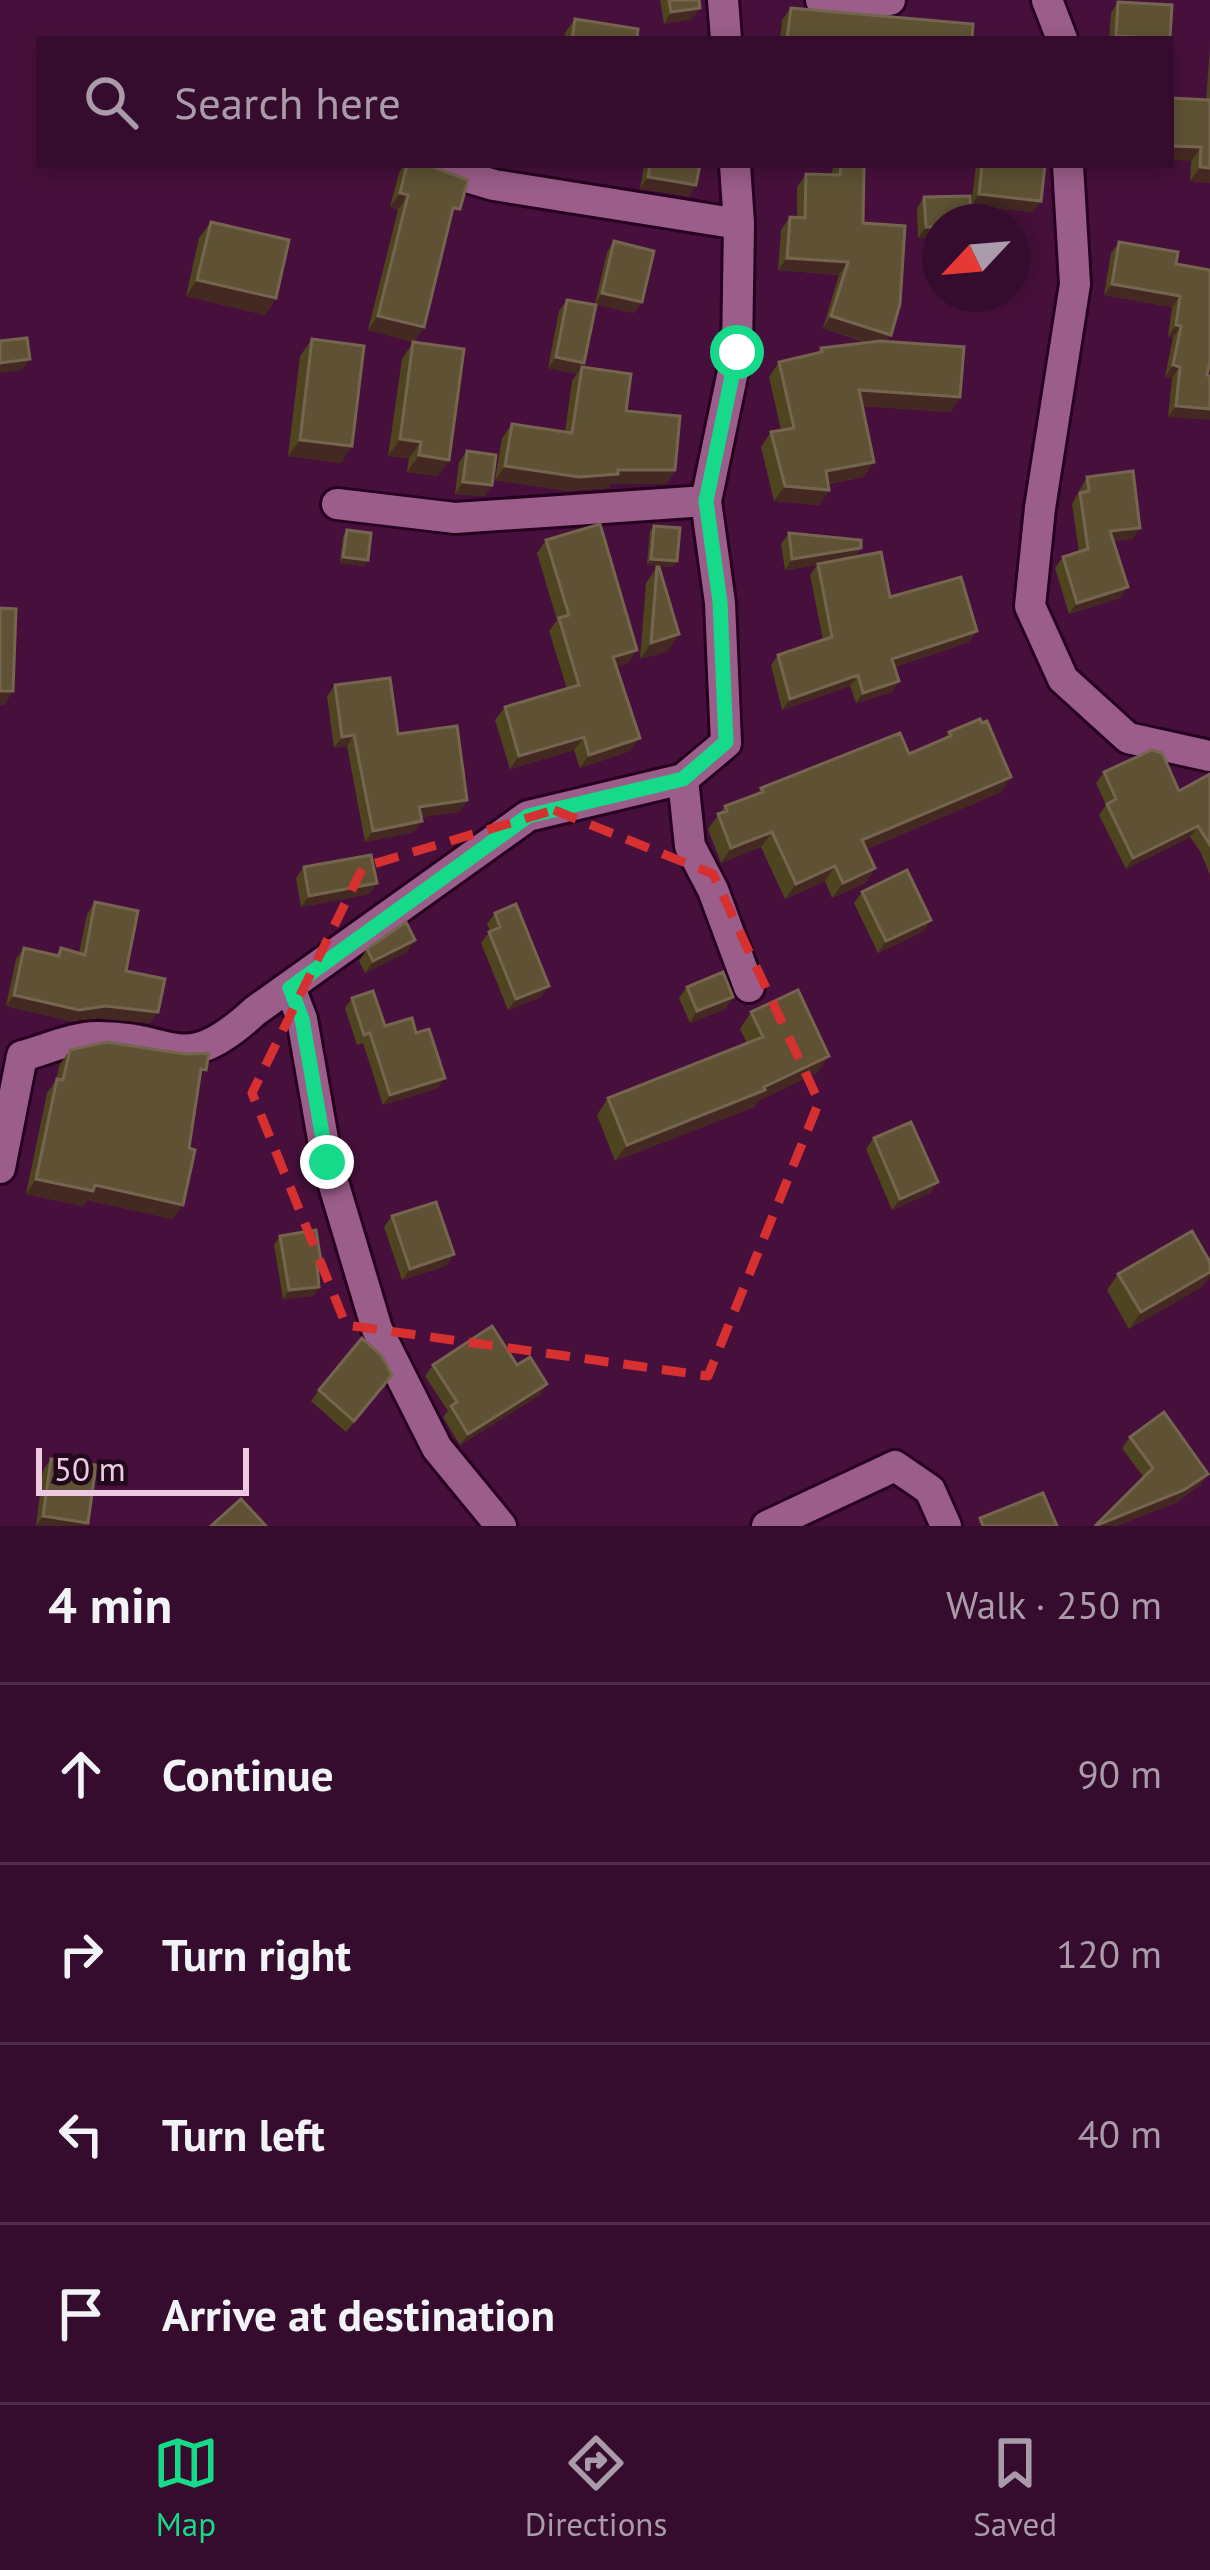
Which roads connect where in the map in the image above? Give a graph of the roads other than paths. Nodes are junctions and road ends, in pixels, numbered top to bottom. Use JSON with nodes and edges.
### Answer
{"nodes":[{"id":1,"x":723,"y":0,"type":"edge"},
{"id":2,"x":821,"y":0,"type":"edge"},
{"id":3,"x":890,"y":0,"type":"edge"},
{"id":4,"x":1047,"y":0,"type":"edge"},
{"id":5,"x":726,"y":36,"type":"edge"},
{"id":6,"x":1061,"y":36,"type":"edge"},
{"id":7,"x":436,"y":168,"type":"edge"},
{"id":8,"x":735,"y":168,"type":"edge"},
{"id":9,"x":1068,"y":168,"type":"edge"},
{"id":10,"x":740,"y":224,"type":"junction"},
{"id":11,"x":706,"y":501,"type":"junction"},
{"id":12,"x":337,"y":504,"type":"dead end"},
{"id":13,"x":1210,"y":757,"type":"edge"},
{"id":14,"x":683,"y":779,"type":"junction"},
{"id":15,"x":748,"y":987,"type":"dead end"},
{"id":16,"x":290,"y":988,"type":"junction"},
{"id":17,"x":0,"y":1168,"type":"edge"},
{"id":18,"x":501,"y":1526,"type":"edge"},
{"id":19,"x":767,"y":1526,"type":"edge"},
{"id":20,"x":946,"y":1526,"type":"edge"}],
"edges":[{"from":1,"to":5,"type":"street"},
{"from":2,"to":3,"type":"street"},
{"from":4,"to":6,"type":"street"},
{"from":7,"to":10,"type":"street"},
{"from":8,"to":10,"type":"street"},
{"from":9,"to":13,"type":"street"},
{"from":10,"to":11,"type":"street"},
{"from":11,"to":12,"type":"street"},
{"from":11,"to":14,"type":"street"},
{"from":14,"to":15,"type":"street"},
{"from":14,"to":16,"type":"street"},
{"from":16,"to":17,"type":"street"},
{"from":16,"to":18,"type":"street"},
{"from":19,"to":20,"type":"street"}]}
